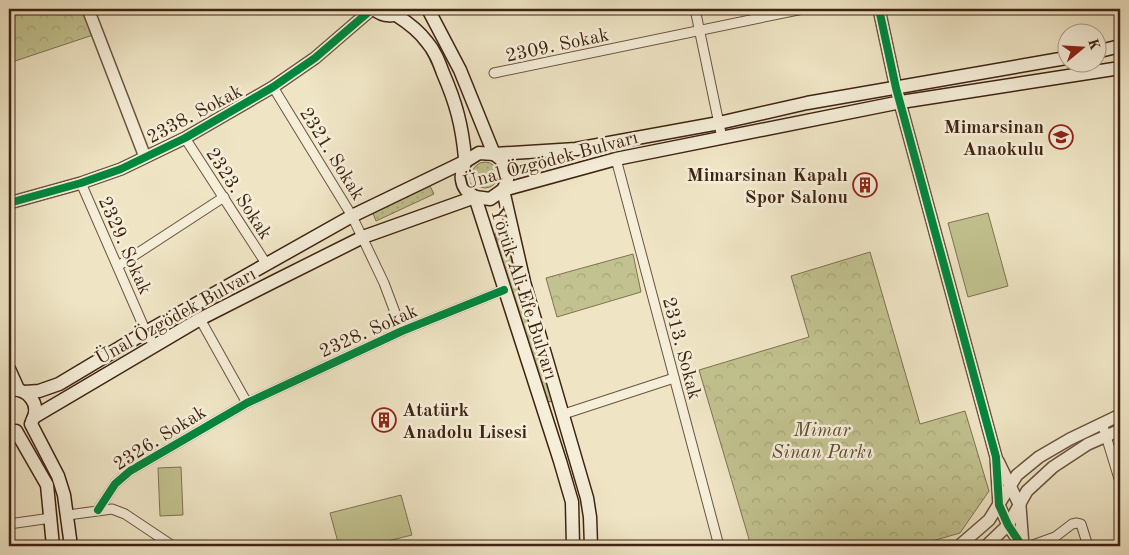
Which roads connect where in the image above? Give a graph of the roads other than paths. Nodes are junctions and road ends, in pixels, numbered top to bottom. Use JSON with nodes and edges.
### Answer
{"nodes":[{"id":1,"x":88,"y":9,"type":"edge"},
{"id":2,"x":373,"y":9,"type":"edge"},
{"id":3,"x":428,"y":9,"type":"edge"},
{"id":4,"x":695,"y":9,"type":"edge"},
{"id":5,"x":803,"y":9,"type":"edge"},
{"id":6,"x":879,"y":9,"type":"edge"},
{"id":7,"x":400,"y":12,"type":"edge"},
{"id":8,"x":700,"y":31,"type":"junction"},
{"id":9,"x":1120,"y":46,"type":"edge"},
{"id":10,"x":1106,"y":50,"type":"edge"},
{"id":11,"x":1056,"y":60,"type":"edge"},
{"id":12,"x":1120,"y":68,"type":"edge"},
{"id":13,"x":494,"y":73,"type":"dead end"},
{"id":14,"x":273,"y":87,"type":"junction"},
{"id":15,"x":896,"y":88,"type":"junction"},
{"id":16,"x":901,"y":102,"type":"junction"},
{"id":17,"x":719,"y":122,"type":"junction"},
{"id":18,"x":185,"y":138,"type":"junction"},
{"id":19,"x":722,"y":138,"type":"junction"},
{"id":20,"x":494,"y":154,"type":"junction"},
{"id":21,"x":145,"y":157,"type":"junction"},
{"id":22,"x":616,"y":159,"type":"junction"},
{"id":23,"x":466,"y":161,"type":"junction"},
{"id":24,"x":81,"y":183,"type":"junction"},
{"id":25,"x":503,"y":190,"type":"junction"},
{"id":26,"x":224,"y":197,"type":"junction"},
{"id":27,"x":475,"y":198,"type":"junction"},
{"id":28,"x":9,"y":203,"type":"edge"},
{"id":29,"x":352,"y":216,"type":"junction"},
{"id":30,"x":363,"y":237,"type":"junction"},
{"id":31,"x":268,"y":265,"type":"junction"},
{"id":32,"x":118,"y":266,"type":"junction"},
{"id":33,"x":504,"y":290,"type":"junction"},
{"id":34,"x":200,"y":320,"type":"junction"},
{"id":35,"x":402,"y":330,"type":"junction"},
{"id":36,"x":146,"y":332,"type":"junction"},
{"id":37,"x":155,"y":346,"type":"junction"},
{"id":38,"x":9,"y":369,"type":"edge"},
{"id":39,"x":674,"y":378,"type":"junction"},
{"id":40,"x":17,"y":390,"type":"edge"},
{"id":41,"x":248,"y":403,"type":"junction"},
{"id":42,"x":564,"y":414,"type":"junction"},
{"id":43,"x":1120,"y":415,"type":"edge"},
{"id":44,"x":33,"y":421,"type":"junction"},
{"id":45,"x":1102,"y":423,"type":"junction"},
{"id":46,"x":1120,"y":430,"type":"edge"},
{"id":47,"x":12,"y":431,"type":"edge"},
{"id":48,"x":1106,"y":436,"type":"junction"},
{"id":49,"x":996,"y":457,"type":"junction"},
{"id":50,"x":1120,"y":482,"type":"edge"},
{"id":51,"x":1011,"y":485,"type":"junction"},
{"id":52,"x":999,"y":506,"type":"junction"},
{"id":53,"x":1020,"y":506,"type":"junction"},
{"id":54,"x":98,"y":510,"type":"junction"},
{"id":55,"x":68,"y":515,"type":"junction"},
{"id":56,"x":51,"y":518,"type":"junction"},
{"id":57,"x":9,"y":524,"type":"edge"},
{"id":58,"x":1008,"y":525,"type":"junction"},
{"id":59,"x":53,"y":546,"type":"edge"},
{"id":60,"x":71,"y":546,"type":"edge"},
{"id":61,"x":173,"y":546,"type":"edge"},
{"id":62,"x":572,"y":546,"type":"edge"},
{"id":63,"x":591,"y":546,"type":"edge"},
{"id":64,"x":719,"y":546,"type":"edge"},
{"id":65,"x":959,"y":546,"type":"edge"},
{"id":66,"x":986,"y":546,"type":"edge"},
{"id":67,"x":1023,"y":546,"type":"edge"},
{"id":68,"x":1030,"y":546,"type":"edge"},
{"id":69,"x":1088,"y":546,"type":"edge"}],
"edges":[{"from":1,"to":21,"type":"street"},
{"from":2,"to":7,"type":"main road"},
{"from":2,"to":14,"type":"street","name":"2338. Sokak"},
{"from":3,"to":20,"type":"main road","name":"Yörük Ali Efe Bulvarı"},
{"from":4,"to":8,"type":"street"},
{"from":5,"to":8,"type":"street","name":"2309. Sokak"},
{"from":6,"to":15,"type":"street"},
{"from":7,"to":23,"type":"main road","name":"Yörük Ali Efe Bulvarı"},
{"from":8,"to":13,"type":"street","name":"2309. Sokak"},
{"from":8,"to":17,"type":"street"},
{"from":9,"to":10,"type":"main road"},
{"from":11,"to":15,"type":"main road","name":"Ünal Özgödek Bulvarı"},
{"from":12,"to":16,"type":"main road","name":"Ünal Özgödek Bulvarı"},
{"from":14,"to":18,"type":"street","name":"2338. Sokak"},
{"from":14,"to":29,"type":"street","name":"2321. Sokak"},
{"from":15,"to":16,"type":"street"},
{"from":15,"to":17,"type":"main road","name":"Ünal Özgödek Bulvarı"},
{"from":16,"to":19,"type":"main road","name":"Ünal Özgödek Bulvarı"},
{"from":16,"to":49,"type":"street"},
{"from":17,"to":19,"type":"street"},
{"from":17,"to":20,"type":"main road","name":"Ünal Özgödek Bulvarı"},
{"from":18,"to":21,"type":"street","name":"2338. Sokak"},
{"from":18,"to":26,"type":"street","name":"2323. Sokak"},
{"from":19,"to":22,"type":"main road","name":"Ünal Özgödek Bulvarı"},
{"from":20,"to":23,"type":"main road","name":"Ünal Özgödek Bulvarı"},
{"from":20,"to":25,"type":"main road","name":"Yörük Ali Efe Bulvarı"},
{"from":21,"to":24,"type":"street","name":"2338. Sokak"},
{"from":22,"to":25,"type":"main road","name":"Ünal Özgödek Bulvarı"},
{"from":22,"to":39,"type":"street","name":"2313. Sokak"},
{"from":23,"to":27,"type":"main road","name":"Yörük Ali Efe Bulvarı"},
{"from":23,"to":29,"type":"main road","name":"Ünal Özgödek Bulvarı"},
{"from":24,"to":28,"type":"street","name":"2338. Sokak"},
{"from":24,"to":32,"type":"street","name":"2329. Sokak"},
{"from":25,"to":27,"type":"main road","name":"Ünal Özgödek Bulvarı"},
{"from":25,"to":42,"type":"main road","name":"Yörük Ali Efe Bulvarı"},
{"from":26,"to":31,"type":"street","name":"2323. Sokak"},
{"from":26,"to":32,"type":"street"},
{"from":27,"to":30,"type":"main road","name":"Ünal Özgödek Bulvarı"},
{"from":27,"to":33,"type":"main road","name":"Yörük Ali Efe Bulvarı"},
{"from":29,"to":30,"type":"street","name":"2321. Sokak"},
{"from":29,"to":31,"type":"main road","name":"Ünal Özgödek Bulvarı"},
{"from":30,"to":34,"type":"main road","name":"Ünal Özgödek Bulvarı"},
{"from":30,"to":35,"type":"street","name":"2321. Sokak"},
{"from":31,"to":36,"type":"main road","name":"Ünal Özgödek Bulvarı"},
{"from":32,"to":36,"type":"street","name":"2329. Sokak"},
{"from":33,"to":35,"type":"street","name":"2328. Sokak"},
{"from":33,"to":62,"type":"main road","name":"Yörük Ali Efe Bulvarı"},
{"from":34,"to":37,"type":"main road","name":"Ünal Özgödek Bulvarı"},
{"from":34,"to":41,"type":"street"},
{"from":35,"to":41,"type":"street","name":"2328. Sokak"},
{"from":36,"to":37,"type":"street","name":"2329. Sokak"},
{"from":36,"to":40,"type":"main road","name":"Ünal Özgödek Bulvarı"},
{"from":37,"to":44,"type":"main road","name":"Ünal Özgödek Bulvarı"},
{"from":38,"to":40,"type":"main road"},
{"from":39,"to":42,"type":"street"},
{"from":39,"to":64,"type":"street","name":"2313. Sokak"},
{"from":40,"to":44,"type":"main road"},
{"from":41,"to":54,"type":"street","name":"2326. Sokak"},
{"from":42,"to":63,"type":"main road","name":"Yörük Ali Efe Bulvarı"},
{"from":43,"to":45,"type":"street"},
{"from":44,"to":47,"type":"main road","name":"Ünal Özgödek Bulvarı"},
{"from":44,"to":55,"type":"main road"},
{"from":45,"to":48,"type":"street"},
{"from":45,"to":51,"type":"street"},
{"from":46,"to":48,"type":"street"},
{"from":47,"to":56,"type":"main road"},
{"from":48,"to":50,"type":"street"},
{"from":48,"to":53,"type":"street"},
{"from":49,"to":51,"type":"street"},
{"from":49,"to":52,"type":"street"},
{"from":51,"to":52,"type":"street"},
{"from":51,"to":53,"type":"street"},
{"from":52,"to":58,"type":"street"},
{"from":52,"to":65,"type":"street"},
{"from":53,"to":58,"type":"street"},
{"from":53,"to":67,"type":"street"},
{"from":54,"to":55,"type":"street"},
{"from":54,"to":61,"type":"street"},
{"from":55,"to":60,"type":"main road"},
{"from":56,"to":57,"type":"street"},
{"from":56,"to":59,"type":"main road"},
{"from":58,"to":66,"type":"street"},
{"from":58,"to":67,"type":"street"},
{"from":68,"to":69,"type":"street"}]}
